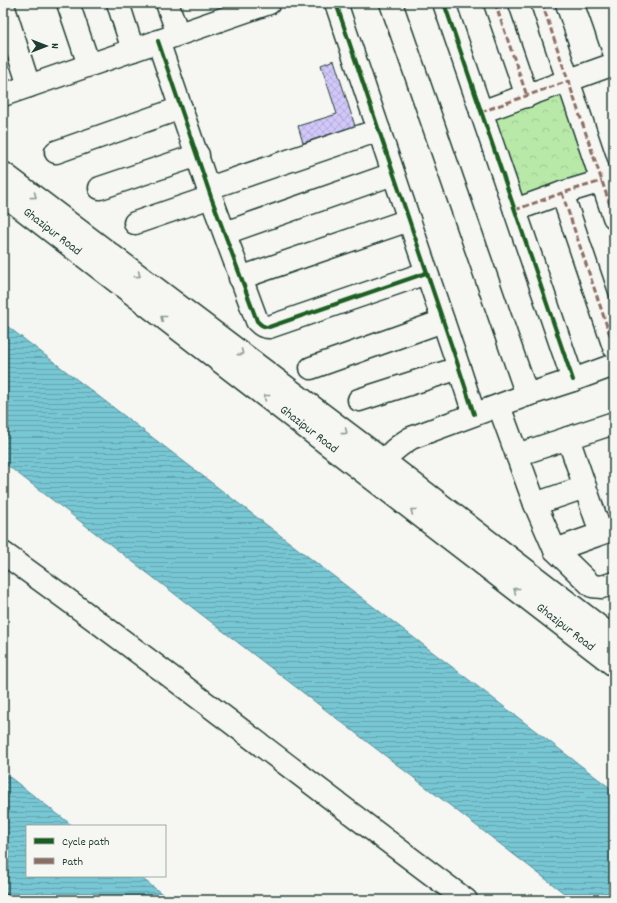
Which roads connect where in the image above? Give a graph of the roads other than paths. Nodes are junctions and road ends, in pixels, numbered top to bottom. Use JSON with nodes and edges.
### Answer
{"nodes":[{"id":1,"x":68,"y":3,"type":"edge"},
{"id":2,"x":118,"y":3,"type":"edge"},
{"id":3,"x":167,"y":3,"type":"edge"},
{"id":4,"x":269,"y":3,"type":"edge"},
{"id":5,"x":336,"y":3,"type":"edge"},
{"id":6,"x":391,"y":3,"type":"edge"},
{"id":7,"x":444,"y":3,"type":"edge"},
{"id":8,"x":495,"y":3,"type":"edge"},
{"id":9,"x":542,"y":3,"type":"edge"},
{"id":10,"x":597,"y":3,"type":"edge"},
{"id":11,"x":3,"y":5,"type":"edge"},
{"id":12,"x":219,"y":11,"type":"edge"},
{"id":13,"x":168,"y":38,"type":"junction"},
{"id":14,"x":133,"y":50,"type":"junction"},
{"id":15,"x":614,"y":52,"type":"edge"},
{"id":16,"x":614,"y":64,"type":"edge"},
{"id":17,"x":89,"y":65,"type":"junction"},
{"id":18,"x":568,"y":81,"type":"junction"},
{"id":19,"x":29,"y":86,"type":"junction"},
{"id":20,"x":3,"y":95,"type":"edge"},
{"id":21,"x":527,"y":96,"type":"junction"},
{"id":22,"x":181,"y":108,"type":"junction"},
{"id":23,"x":481,"y":112,"type":"junction"},
{"id":24,"x":379,"y":130,"type":"junction"},
{"id":25,"x":56,"y":152,"type":"dead end"},
{"id":26,"x":198,"y":155,"type":"junction"},
{"id":27,"x":3,"y":173,"type":"edge"},
{"id":28,"x":393,"y":174,"type":"junction"},
{"id":29,"x":602,"y":181,"type":"junction"},
{"id":30,"x":100,"y":188,"type":"dead end"},
{"id":31,"x":210,"y":193,"type":"junction"},
{"id":32,"x":562,"y":193,"type":"junction"},
{"id":33,"x":3,"y":194,"type":"edge"},
{"id":34,"x":515,"y":210,"type":"junction"},
{"id":35,"x":614,"y":217,"type":"edge"},
{"id":36,"x":409,"y":220,"type":"junction"},
{"id":37,"x":135,"y":223,"type":"dead end"},
{"id":38,"x":225,"y":233,"type":"junction"},
{"id":39,"x":426,"y":273,"type":"junction"},
{"id":40,"x":240,"y":278,"type":"junction"},
{"id":41,"x":443,"y":321,"type":"junction"},
{"id":42,"x":614,"y":347,"type":"edge"},
{"id":43,"x":614,"y":365,"type":"edge"},
{"id":44,"x":311,"y":368,"type":"dead end"},
{"id":45,"x":459,"y":368,"type":"junction"},
{"id":46,"x":573,"y":380,"type":"junction"},
{"id":47,"x":527,"y":395,"type":"junction"},
{"id":48,"x":359,"y":400,"type":"dead end"},
{"id":49,"x":499,"y":406,"type":"junction"},
{"id":50,"x":474,"y":414,"type":"junction"},
{"id":51,"x":613,"y":426,"type":"edge"},
{"id":52,"x":568,"y":438,"type":"junction"},
{"id":53,"x":517,"y":455,"type":"junction"},
{"id":54,"x":384,"y":461,"type":"junction"},
{"id":55,"x":372,"y":479,"type":"junction"},
{"id":56,"x":585,"y":487,"type":"junction"},
{"id":57,"x":535,"y":504,"type":"junction"},
{"id":58,"x":608,"y":531,"type":"edge"},
{"id":59,"x":555,"y":550,"type":"junction"},
{"id":60,"x":3,"y":553,"type":"edge"},
{"id":61,"x":614,"y":584,"type":"edge"},
{"id":62,"x":614,"y":638,"type":"edge"},
{"id":63,"x":614,"y":665,"type":"edge"},
{"id":64,"x":466,"y":900,"type":"edge"}],
"edges":[{"from":1,"to":17,"type":"street"},
{"from":2,"to":14,"type":"street"},
{"from":3,"to":13,"type":"street"},
{"from":4,"to":12,"type":"street"},
{"from":5,"to":24,"type":"street"},
{"from":6,"to":47,"type":"street"},
{"from":7,"to":23,"type":"street"},
{"from":8,"to":21,"type":"street"},
{"from":9,"to":18,"type":"street"},
{"from":10,"to":15,"type":"street"},
{"from":11,"to":19,"type":"street"},
{"from":12,"to":13,"type":"street"},
{"from":13,"to":14,"type":"street"},
{"from":13,"to":22,"type":"street"},
{"from":14,"to":17,"type":"street"},
{"from":16,"to":18,"type":"street"},
{"from":17,"to":19,"type":"street"},
{"from":18,"to":21,"type":"street"},
{"from":18,"to":29,"type":"street"},
{"from":19,"to":20,"type":"street"},
{"from":21,"to":23,"type":"street"},
{"from":22,"to":25,"type":"street"},
{"from":22,"to":26,"type":"street"},
{"from":23,"to":34,"type":"street"},
{"from":24,"to":28,"type":"street"},
{"from":24,"to":31,"type":"street"},
{"from":26,"to":30,"type":"street"},
{"from":26,"to":31,"type":"street"},
{"from":27,"to":54,"type":"street","name":"Ghazipur Road","one_way":true},
{"from":28,"to":36,"type":"street"},
{"from":28,"to":38,"type":"street"},
{"from":29,"to":32,"type":"street"},
{"from":29,"to":35,"type":"street"},
{"from":31,"to":37,"type":"street"},
{"from":31,"to":38,"type":"street"},
{"from":32,"to":34,"type":"street"},
{"from":32,"to":42,"type":"street"},
{"from":55,"to":33,"type":"street","name":"Ghazipur Road","one_way":true},
{"from":34,"to":46,"type":"street"},
{"from":36,"to":39,"type":"street"},
{"from":36,"to":40,"type":"street"},
{"from":38,"to":40,"type":"street"},
{"from":39,"to":40,"type":"street"},
{"from":39,"to":41,"type":"street"},
{"from":41,"to":44,"type":"street"},
{"from":41,"to":45,"type":"street"},
{"from":43,"to":46,"type":"street"},
{"from":45,"to":48,"type":"street"},
{"from":45,"to":50,"type":"street"},
{"from":46,"to":47,"type":"street"},
{"from":47,"to":49,"type":"street"},
{"from":49,"to":50,"type":"street"},
{"from":49,"to":53,"type":"street"},
{"from":50,"to":54,"type":"street"},
{"from":51,"to":52,"type":"street"},
{"from":52,"to":53,"type":"street"},
{"from":52,"to":56,"type":"street"},
{"from":53,"to":57,"type":"street"},
{"from":54,"to":55,"type":"street"},
{"from":54,"to":62,"type":"street","name":"Ghazipur Road"},
{"from":63,"to":55,"type":"street","name":"Ghazipur Road","one_way":true},
{"from":56,"to":57,"type":"street"},
{"from":56,"to":58,"type":"street"},
{"from":57,"to":59,"type":"street"},
{"from":58,"to":59,"type":"street"},
{"from":59,"to":61,"type":"street"},
{"from":60,"to":64,"type":"street"}]}
